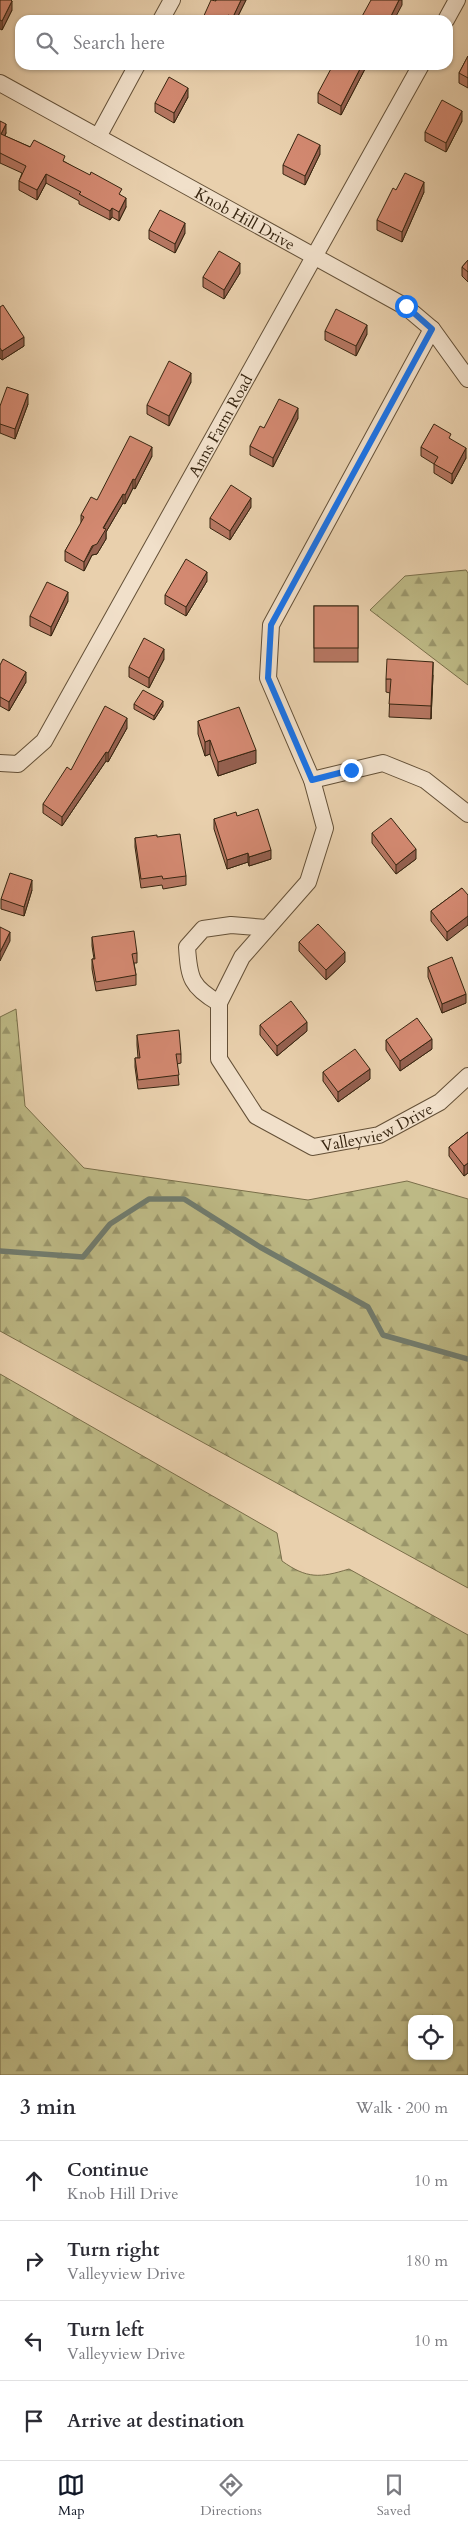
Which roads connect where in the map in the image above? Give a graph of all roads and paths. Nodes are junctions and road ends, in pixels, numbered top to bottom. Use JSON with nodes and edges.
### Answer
{"nodes":[{"id":1,"x":172,"y":0,"type":"edge"},
{"id":2,"x":457,"y":0,"type":"edge"},
{"id":3,"x":164,"y":15,"type":"edge"},
{"id":4,"x":449,"y":15,"type":"edge"},
{"id":5,"x":134,"y":70,"type":"edge"},
{"id":6,"x":418,"y":70,"type":"edge"},
{"id":7,"x":0,"y":83,"type":"edge"},
{"id":8,"x":98,"y":137,"type":"junction"},
{"id":9,"x":315,"y":257,"type":"junction"},
{"id":10,"x":432,"y":329,"type":"junction"},
{"id":11,"x":466,"y":372,"type":"edge"},
{"id":12,"x":0,"y":763,"type":"edge"},
{"id":13,"x":312,"y":780,"type":"junction"},
{"id":14,"x":468,"y":814,"type":"edge"},
{"id":15,"x":268,"y":928,"type":"junction"},
{"id":16,"x":219,"y":1002,"type":"junction"},
{"id":17,"x":468,"y":1076,"type":"edge"}],
"edges":[{"from":1,"to":3,"type":"street"},
{"from":2,"to":4,"type":"street"},
{"from":5,"to":8,"type":"street"},
{"from":6,"to":9,"type":"street","name":"Anns Farm Road"},
{"from":7,"to":8,"type":"street","name":"Knob Hill Drive"},
{"from":8,"to":9,"type":"street","name":"Knob Hill Drive"},
{"from":9,"to":10,"type":"street","name":"Knob Hill Drive"},
{"from":9,"to":12,"type":"street","name":"Anns Farm Road"},
{"from":10,"to":11,"type":"street","name":"Knob Hill Drive"},
{"from":10,"to":13,"type":"street","name":"Valleyview Drive"},
{"from":13,"to":14,"type":"street"},
{"from":13,"to":15,"type":"street","name":"Valleyview Drive"},
{"from":15,"to":16,"type":"street","name":"Valleyview Drive"},
{"from":15,"to":16,"type":"street"},
{"from":16,"to":17,"type":"street","name":"Valleyview Drive"}]}
